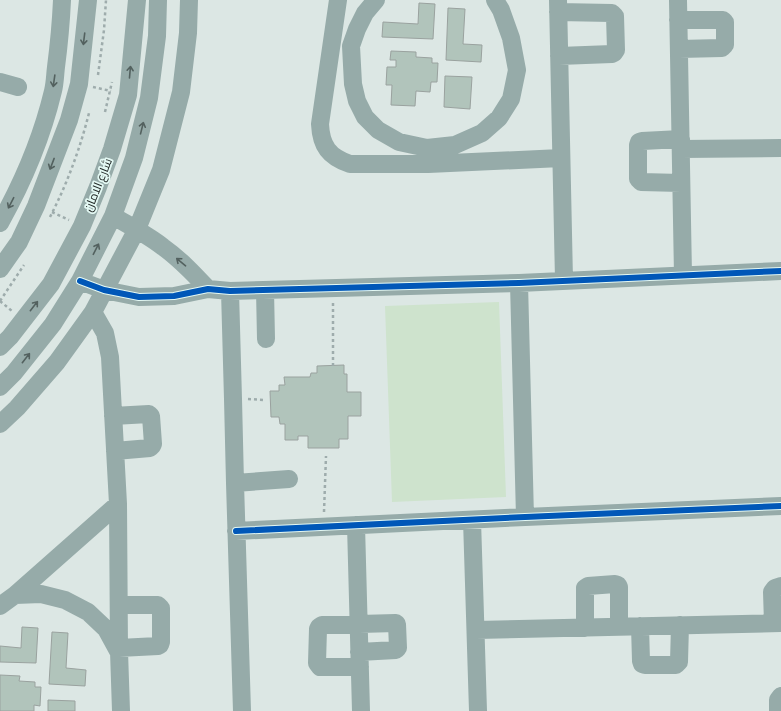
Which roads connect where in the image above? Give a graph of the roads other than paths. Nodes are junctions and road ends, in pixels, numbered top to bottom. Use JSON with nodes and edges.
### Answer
{"nodes":[{"id":1,"x":62,"y":0,"type":"edge"},
{"id":2,"x":88,"y":0,"type":"edge"},
{"id":3,"x":137,"y":0,"type":"edge"},
{"id":4,"x":158,"y":0,"type":"edge"},
{"id":5,"x":189,"y":0,"type":"edge"},
{"id":6,"x":338,"y":0,"type":"edge"},
{"id":7,"x":376,"y":0,"type":"edge"},
{"id":8,"x":495,"y":0,"type":"edge"},
{"id":9,"x":678,"y":0,"type":"edge"},
{"id":10,"x":558,"y":6,"type":"edge"},
{"id":11,"x":678,"y":20,"type":"junction"},
{"id":12,"x":351,"y":46,"type":"junction"},
{"id":13,"x":331,"y":47,"type":"junction"},
{"id":14,"x":679,"y":49,"type":"junction"},
{"id":15,"x":559,"y":56,"type":"junction"},
{"id":16,"x":0,"y":82,"type":"edge"},
{"id":17,"x":18,"y":87,"type":"dead end"},
{"id":18,"x":681,"y":144,"type":"junction"},
{"id":19,"x":781,"y":148,"type":"edge"},
{"id":20,"x":112,"y":149,"type":"junction"},
{"id":21,"x":427,"y":156,"type":"junction"},
{"id":22,"x":134,"y":158,"type":"junction"},
{"id":23,"x":562,"y":158,"type":"junction"},
{"id":24,"x":681,"y":183,"type":"junction"},
{"id":25,"x":113,"y":216,"type":"junction"},
{"id":26,"x":0,"y":223,"type":"edge"},
{"id":27,"x":137,"y":229,"type":"junction"},
{"id":28,"x":0,"y":269,"type":"edge"},
{"id":29,"x":781,"y":271,"type":"edge"},
{"id":30,"x":683,"y":275,"type":"junction"},
{"id":31,"x":564,"y":280,"type":"junction"},
{"id":32,"x":80,"y":281,"type":"junction"},
{"id":33,"x":519,"y":283,"type":"junction"},
{"id":34,"x":208,"y":289,"type":"junction"},
{"id":35,"x":104,"y":290,"type":"junction"},
{"id":36,"x":265,"y":290,"type":"junction"},
{"id":37,"x":230,"y":291,"type":"junction"},
{"id":38,"x":93,"y":312,"type":"junction"},
{"id":39,"x":266,"y":339,"type":"dead end"},
{"id":40,"x":0,"y":347,"type":"edge"},
{"id":41,"x":0,"y":388,"type":"edge"},
{"id":42,"x":113,"y":416,"type":"junction"},
{"id":43,"x":0,"y":424,"type":"edge"},
{"id":44,"x":115,"y":451,"type":"junction"},
{"id":45,"x":288,"y":479,"type":"dead end"},
{"id":46,"x":235,"y":483,"type":"junction"},
{"id":47,"x":118,"y":504,"type":"junction"},
{"id":48,"x":781,"y":506,"type":"edge"},
{"id":49,"x":525,"y":517,"type":"junction"},
{"id":50,"x":472,"y":520,"type":"junction"},
{"id":51,"x":356,"y":525,"type":"junction"},
{"id":52,"x":236,"y":531,"type":"junction"},
{"id":53,"x":781,"y":586,"type":"edge"},
{"id":54,"x":15,"y":595,"type":"junction"},
{"id":55,"x":119,"y":605,"type":"junction"},
{"id":56,"x":0,"y":606,"type":"edge"},
{"id":57,"x":777,"y":623,"type":"edge"},
{"id":58,"x":359,"y":625,"type":"junction"},
{"id":59,"x":640,"y":626,"type":"junction"},
{"id":60,"x":680,"y":626,"type":"junction"},
{"id":61,"x":619,"y":627,"type":"junction"},
{"id":62,"x":585,"y":628,"type":"junction"},
{"id":63,"x":476,"y":630,"type":"junction"},
{"id":64,"x":119,"y":650,"type":"junction"},
{"id":65,"x":360,"y":660,"type":"junction"},
{"id":66,"x":781,"y":696,"type":"edge"},
{"id":67,"x":121,"y":711,"type":"edge"},
{"id":68,"x":242,"y":711,"type":"edge"},
{"id":69,"x":361,"y":711,"type":"edge"},
{"id":70,"x":478,"y":711,"type":"edge"},
{"id":71,"x":778,"y":711,"type":"edge"}],
"edges":[{"from":1,"to":26,"type":"street","one_way":true},
{"from":2,"to":28,"type":"street","one_way":true},
{"from":20,"to":3,"type":"street","name":"شارع الامان","one_way":true},
{"from":22,"to":4,"type":"street","one_way":true},
{"from":5,"to":27,"type":"street"},
{"from":6,"to":13,"type":"street"},
{"from":7,"to":12,"type":"street"},
{"from":8,"to":21,"type":"street"},
{"from":9,"to":11,"type":"street"},
{"from":10,"to":15,"type":"street"},
{"from":10,"to":15,"type":"street"},
{"from":11,"to":14,"type":"street"},
{"from":11,"to":14,"type":"street"},
{"from":12,"to":13,"type":"street"},
{"from":12,"to":21,"type":"street"},
{"from":13,"to":21,"type":"street"},
{"from":14,"to":18,"type":"street"},
{"from":15,"to":23,"type":"street"},
{"from":16,"to":17,"type":"street"},
{"from":18,"to":19,"type":"street"},
{"from":18,"to":24,"type":"street"},
{"from":18,"to":24,"type":"street"},
{"from":20,"to":22,"type":"street"},
{"from":40,"to":20,"type":"street","name":"شارع الامان","one_way":true},
{"from":21,"to":23,"type":"street"},
{"from":22,"to":25,"type":"street"},
{"from":23,"to":31,"type":"street"},
{"from":24,"to":30,"type":"street"},
{"from":25,"to":27,"type":"street"},
{"from":32,"to":25,"type":"street","one_way":true},
{"from":34,"to":27,"type":"street","one_way":true},
{"from":27,"to":35,"type":"street"},
{"from":29,"to":30,"type":"street"},
{"from":30,"to":31,"type":"street"},
{"from":31,"to":33,"type":"street"},
{"from":32,"to":35,"type":"street"},
{"from":41,"to":32,"type":"street","one_way":true},
{"from":33,"to":36,"type":"street"},
{"from":33,"to":49,"type":"street"},
{"from":34,"to":35,"type":"street"},
{"from":34,"to":37,"type":"street"},
{"from":35,"to":38,"type":"street"},
{"from":36,"to":37,"type":"street"},
{"from":36,"to":39,"type":"street"},
{"from":37,"to":46,"type":"street"},
{"from":38,"to":42,"type":"street"},
{"from":38,"to":43,"type":"street"},
{"from":42,"to":44,"type":"street"},
{"from":42,"to":44,"type":"street"},
{"from":44,"to":47,"type":"street"},
{"from":45,"to":46,"type":"street"},
{"from":46,"to":52,"type":"street"},
{"from":47,"to":54,"type":"street"},
{"from":47,"to":55,"type":"street"},
{"from":48,"to":49,"type":"street"},
{"from":49,"to":50,"type":"street"},
{"from":50,"to":51,"type":"street"},
{"from":50,"to":63,"type":"street"},
{"from":51,"to":52,"type":"street"},
{"from":51,"to":58,"type":"street"},
{"from":52,"to":68,"type":"street"},
{"from":53,"to":57,"type":"street"},
{"from":54,"to":56,"type":"street"},
{"from":54,"to":64,"type":"street"},
{"from":55,"to":64,"type":"street"},
{"from":55,"to":64,"type":"street"},
{"from":57,"to":60,"type":"street"},
{"from":58,"to":65,"type":"street"},
{"from":58,"to":65,"type":"street"},
{"from":58,"to":65,"type":"street"},
{"from":59,"to":60,"type":"street"},
{"from":59,"to":60,"type":"street"},
{"from":59,"to":61,"type":"street"},
{"from":61,"to":62,"type":"street"},
{"from":61,"to":62,"type":"street"},
{"from":62,"to":63,"type":"street"},
{"from":63,"to":70,"type":"street"},
{"from":64,"to":67,"type":"street"},
{"from":65,"to":69,"type":"street"},
{"from":66,"to":71,"type":"street"}]}
